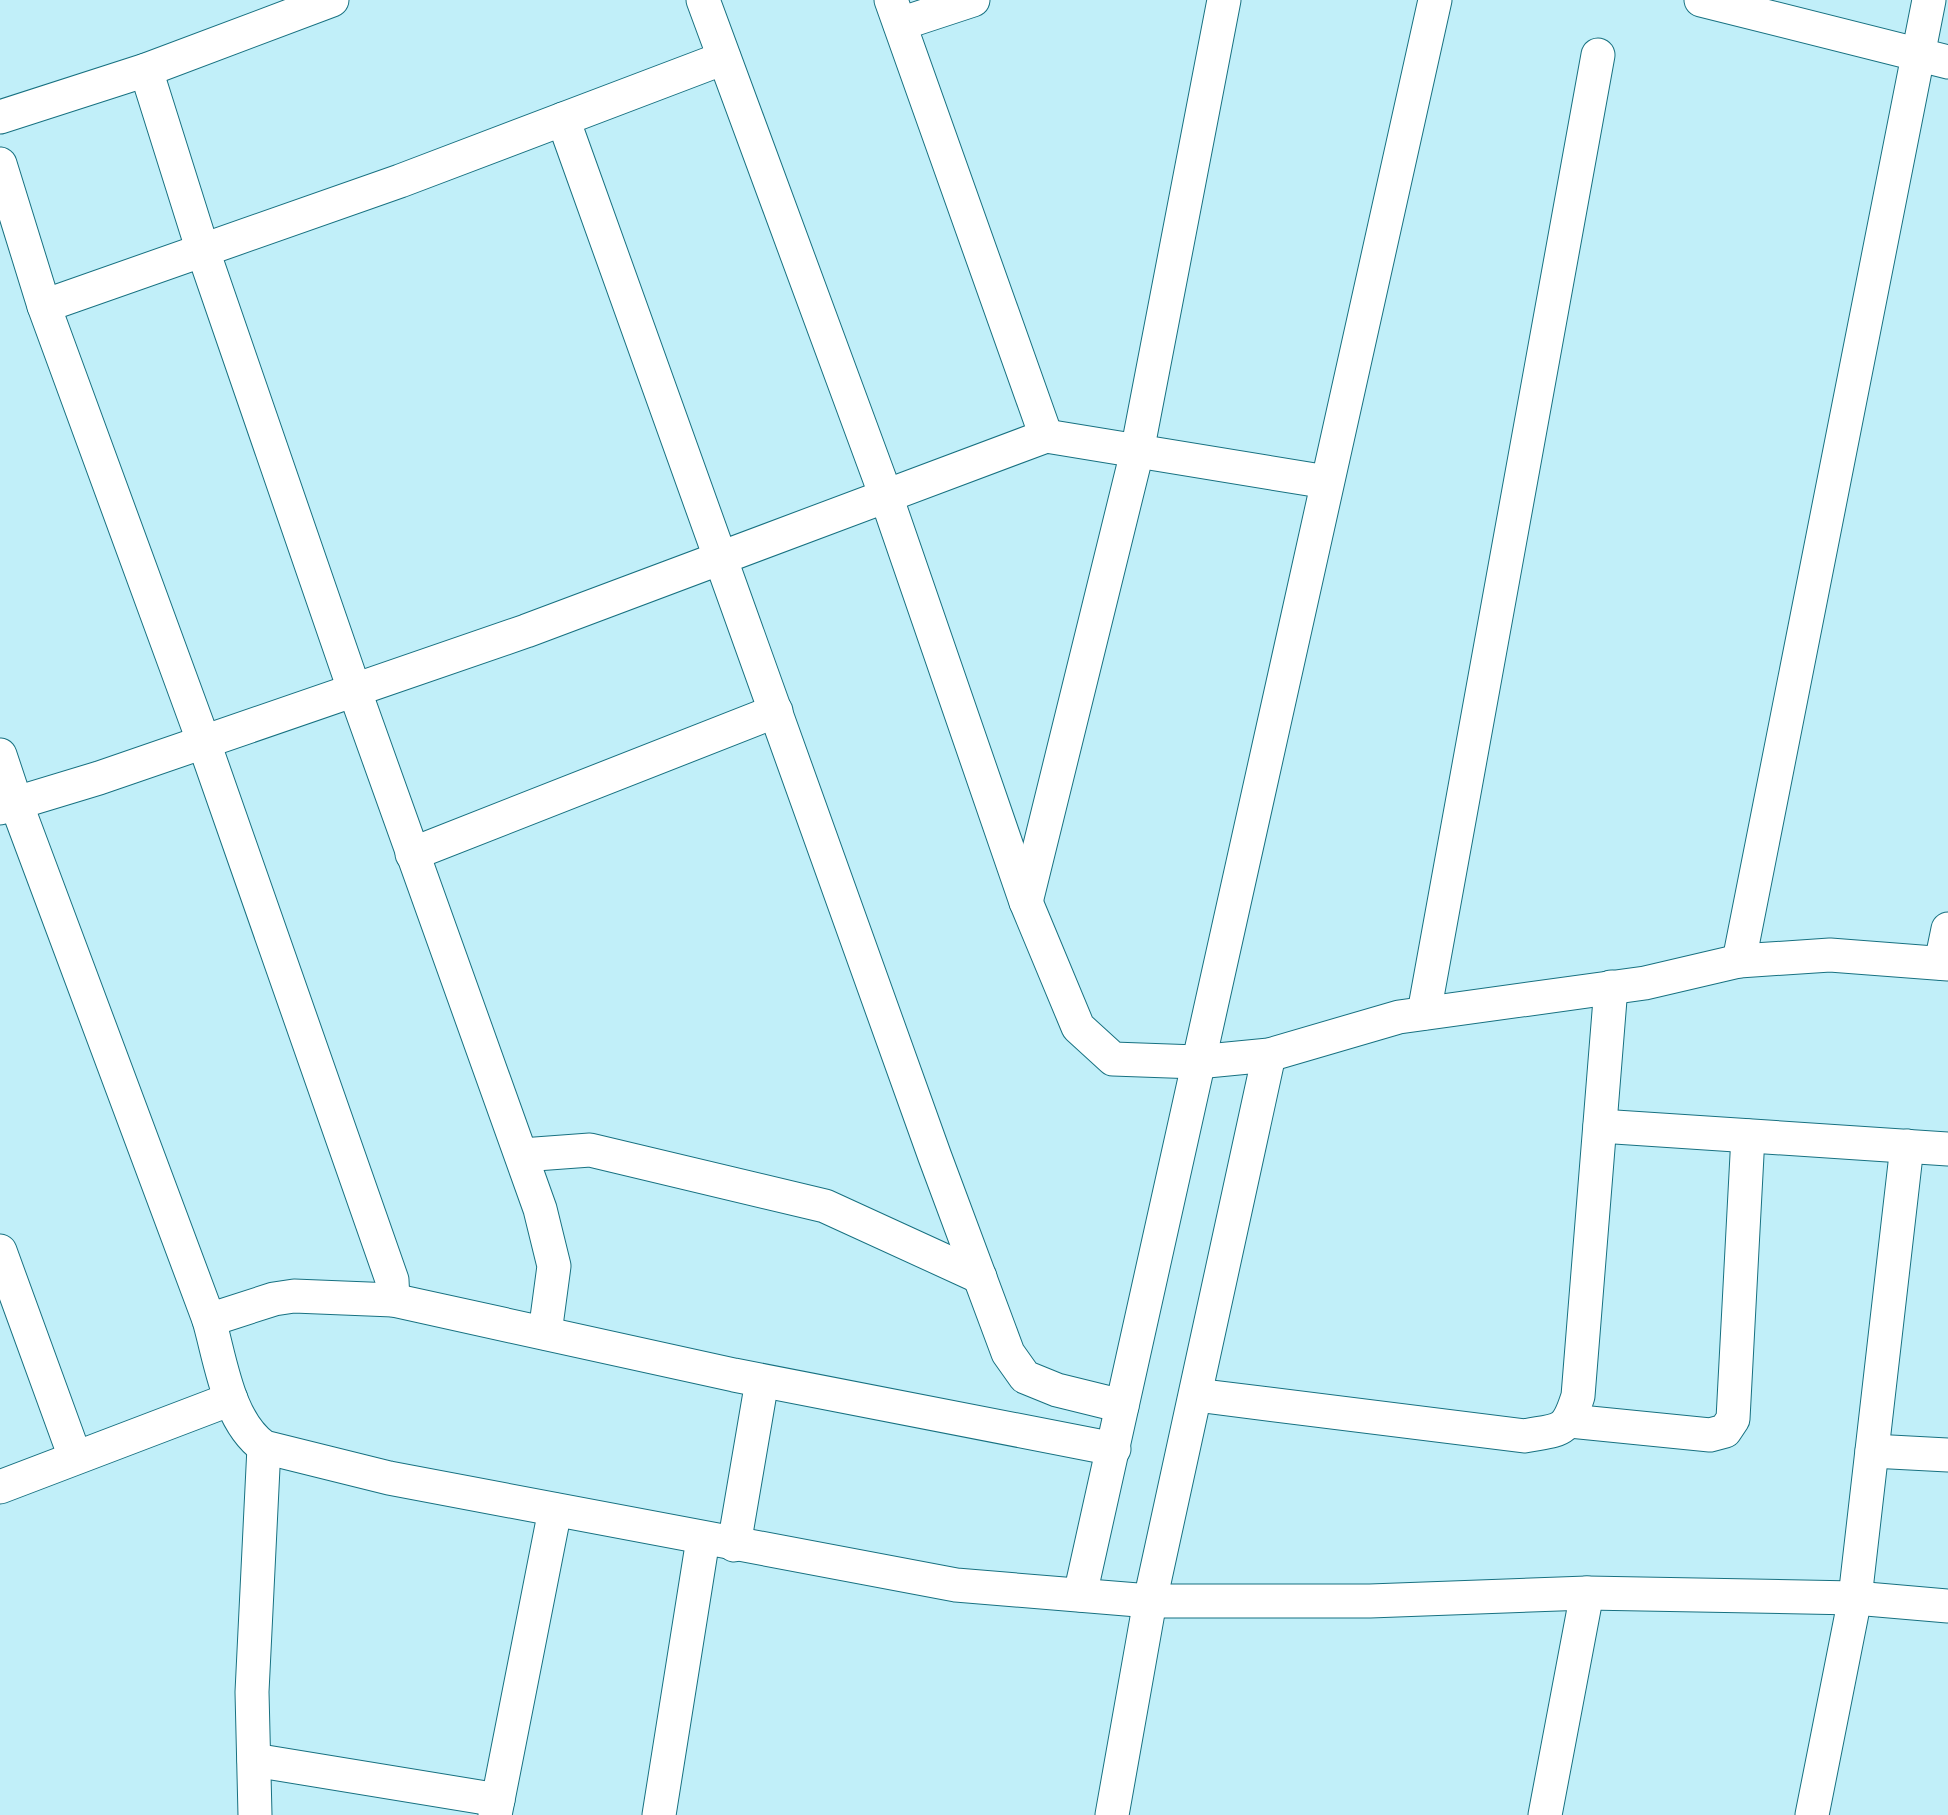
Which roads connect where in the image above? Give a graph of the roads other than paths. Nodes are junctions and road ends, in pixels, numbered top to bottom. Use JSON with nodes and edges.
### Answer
{"nodes":[{"id":1,"x":332,"y":0,"type":"edge"},
{"id":2,"x":703,"y":0,"type":"edge"},
{"id":3,"x":973,"y":0,"type":"edge"},
{"id":4,"x":1224,"y":0,"type":"edge"},
{"id":5,"x":1435,"y":0,"type":"edge"},
{"id":6,"x":1701,"y":0,"type":"edge"},
{"id":7,"x":1929,"y":0,"type":"edge"},
{"id":8,"x":895,"y":12,"type":"edge"},
{"id":9,"x":1598,"y":55,"type":"dead end"},
{"id":10,"x":724,"y":58,"type":"junction"},
{"id":11,"x":1933,"y":59,"type":"edge"},
{"id":12,"x":146,"y":70,"type":"junction"},
{"id":13,"x":0,"y":117,"type":"edge"},
{"id":14,"x":563,"y":119,"type":"junction"},
{"id":15,"x":0,"y":165,"type":"edge"},
{"id":16,"x":202,"y":248,"type":"junction"},
{"id":17,"x":44,"y":306,"type":"junction"},
{"id":18,"x":1046,"y":436,"type":"junction"},
{"id":19,"x":1137,"y":452,"type":"junction"},
{"id":20,"x":1327,"y":482,"type":"junction"},
{"id":21,"x":885,"y":495,"type":"junction"},
{"id":22,"x":721,"y":557,"type":"junction"},
{"id":23,"x":354,"y":689,"type":"junction"},
{"id":24,"x":776,"y":711,"type":"junction"},
{"id":25,"x":203,"y":740,"type":"junction"},
{"id":26,"x":0,"y":755,"type":"edge"},
{"id":27,"x":8,"y":806,"type":"edge"},
{"id":28,"x":412,"y":854,"type":"junction"},
{"id":29,"x":1026,"y":902,"type":"junction"},
{"id":30,"x":1948,"y":929,"type":"edge"},
{"id":31,"x":1739,"y":961,"type":"junction"},
{"id":32,"x":1945,"y":964,"type":"edge"},
{"id":33,"x":1611,"y":987,"type":"junction"},
{"id":34,"x":1424,"y":1013,"type":"junction"},
{"id":35,"x":1269,"y":1055,"type":"junction"},
{"id":36,"x":1197,"y":1062,"type":"junction"},
{"id":37,"x":1600,"y":1126,"type":"junction"},
{"id":38,"x":1748,"y":1136,"type":"junction"},
{"id":39,"x":1907,"y":1146,"type":"junction"},
{"id":40,"x":1948,"y":1149,"type":"edge"},
{"id":41,"x":522,"y":1155,"type":"junction"},
{"id":42,"x":0,"y":1251,"type":"edge"},
{"id":43,"x":980,"y":1277,"type":"junction"},
{"id":44,"x":393,"y":1300,"type":"junction"},
{"id":45,"x":209,"y":1320,"type":"junction"},
{"id":46,"x":545,"y":1334,"type":"junction"},
{"id":47,"x":762,"y":1381,"type":"junction"},
{"id":48,"x":1196,"y":1395,"type":"junction"},
{"id":49,"x":231,"y":1399,"type":"junction"},
{"id":50,"x":1122,"y":1406,"type":"junction"},
{"id":51,"x":1570,"y":1421,"type":"junction"},
{"id":52,"x":264,"y":1447,"type":"junction"},
{"id":53,"x":1114,"y":1449,"type":"junction"},
{"id":54,"x":1872,"y":1451,"type":"junction"},
{"id":55,"x":1948,"y":1455,"type":"edge"},
{"id":56,"x":75,"y":1457,"type":"junction"},
{"id":57,"x":0,"y":1487,"type":"edge"},
{"id":58,"x":555,"y":1510,"type":"junction"},
{"id":59,"x":703,"y":1539,"type":"junction"},
{"id":60,"x":734,"y":1545,"type":"junction"},
{"id":61,"x":1587,"y":1593,"type":"junction"},
{"id":62,"x":1080,"y":1595,"type":"junction"},
{"id":63,"x":1855,"y":1598,"type":"junction"},
{"id":64,"x":1150,"y":1601,"type":"junction"},
{"id":65,"x":1948,"y":1606,"type":"edge"},
{"id":66,"x":254,"y":1760,"type":"junction"},
{"id":67,"x":497,"y":1807,"type":"edge"},
{"id":68,"x":255,"y":1815,"type":"edge"},
{"id":69,"x":659,"y":1815,"type":"edge"},
{"id":70,"x":1112,"y":1815,"type":"edge"},
{"id":71,"x":1545,"y":1815,"type":"edge"},
{"id":72,"x":1812,"y":1815,"type":"edge"}],
"edges":[{"from":1,"to":12,"type":"street"},
{"from":2,"to":10,"type":"street"},
{"from":3,"to":8,"type":"street"},
{"from":4,"to":19,"type":"street"},
{"from":5,"to":20,"type":"street"},
{"from":6,"to":11,"type":"street"},
{"from":7,"to":11,"type":"street"},
{"from":8,"to":18,"type":"street"},
{"from":9,"to":34,"type":"street"},
{"from":10,"to":14,"type":"street"},
{"from":10,"to":21,"type":"street"},
{"from":11,"to":31,"type":"street"},
{"from":12,"to":13,"type":"street"},
{"from":12,"to":16,"type":"street"},
{"from":14,"to":16,"type":"street"},
{"from":14,"to":22,"type":"street"},
{"from":15,"to":17,"type":"street"},
{"from":16,"to":17,"type":"street"},
{"from":16,"to":23,"type":"street"},
{"from":17,"to":25,"type":"street"},
{"from":18,"to":19,"type":"street"},
{"from":18,"to":21,"type":"street"},
{"from":19,"to":20,"type":"street"},
{"from":19,"to":29,"type":"street"},
{"from":20,"to":36,"type":"street"},
{"from":21,"to":22,"type":"street"},
{"from":21,"to":29,"type":"street"},
{"from":22,"to":23,"type":"street"},
{"from":22,"to":24,"type":"street"},
{"from":23,"to":25,"type":"street"},
{"from":23,"to":28,"type":"street"},
{"from":24,"to":28,"type":"street"},
{"from":24,"to":43,"type":"street"},
{"from":25,"to":27,"type":"street"},
{"from":25,"to":44,"type":"street"},
{"from":26,"to":27,"type":"street"},
{"from":27,"to":45,"type":"street"},
{"from":28,"to":41,"type":"street"},
{"from":29,"to":36,"type":"street"},
{"from":30,"to":32,"type":"street"},
{"from":31,"to":32,"type":"street"},
{"from":31,"to":33,"type":"street"},
{"from":33,"to":34,"type":"street"},
{"from":33,"to":37,"type":"street"},
{"from":34,"to":35,"type":"street"},
{"from":35,"to":36,"type":"street"},
{"from":35,"to":48,"type":"street"},
{"from":36,"to":50,"type":"street"},
{"from":37,"to":38,"type":"street"},
{"from":37,"to":51,"type":"street"},
{"from":38,"to":39,"type":"street"},
{"from":38,"to":51,"type":"street"},
{"from":39,"to":40,"type":"street"},
{"from":39,"to":54,"type":"street"},
{"from":41,"to":43,"type":"street"},
{"from":41,"to":46,"type":"street"},
{"from":42,"to":56,"type":"street"},
{"from":43,"to":50,"type":"street"},
{"from":44,"to":45,"type":"street"},
{"from":44,"to":46,"type":"street"},
{"from":45,"to":49,"type":"street"},
{"from":46,"to":47,"type":"street"},
{"from":47,"to":53,"type":"street"},
{"from":47,"to":60,"type":"street"},
{"from":48,"to":51,"type":"street"},
{"from":48,"to":64,"type":"street"},
{"from":49,"to":52,"type":"street"},
{"from":49,"to":56,"type":"street"},
{"from":50,"to":53,"type":"street"},
{"from":52,"to":58,"type":"street"},
{"from":52,"to":66,"type":"street"},
{"from":53,"to":62,"type":"street"},
{"from":54,"to":55,"type":"street"},
{"from":54,"to":63,"type":"street"},
{"from":56,"to":57,"type":"street"},
{"from":58,"to":59,"type":"street"},
{"from":58,"to":67,"type":"street"},
{"from":59,"to":60,"type":"street"},
{"from":59,"to":69,"type":"street"},
{"from":60,"to":62,"type":"street"},
{"from":61,"to":63,"type":"street"},
{"from":61,"to":64,"type":"street"},
{"from":61,"to":71,"type":"street"},
{"from":62,"to":64,"type":"street"},
{"from":63,"to":65,"type":"street"},
{"from":63,"to":72,"type":"street"},
{"from":64,"to":70,"type":"street"},
{"from":66,"to":67,"type":"street"},
{"from":66,"to":68,"type":"street"}]}
